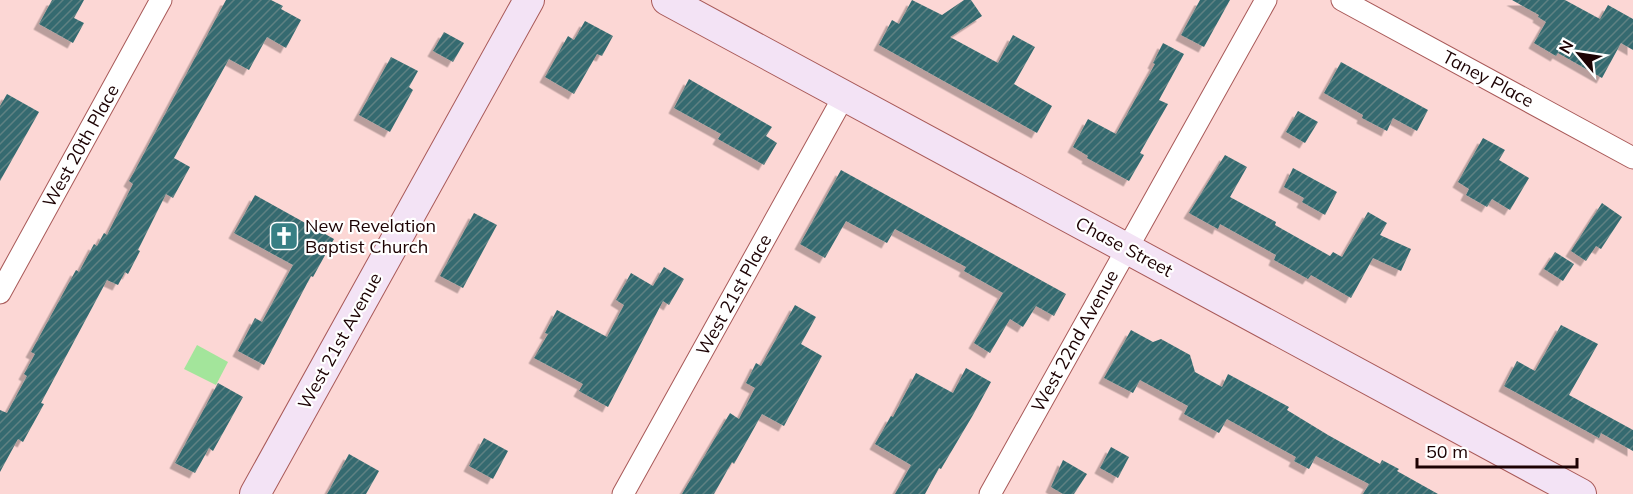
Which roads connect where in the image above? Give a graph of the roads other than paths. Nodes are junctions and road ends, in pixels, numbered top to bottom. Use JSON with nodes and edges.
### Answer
{"nodes":[{"id":1,"x":161,"y":0,"type":"edge"},
{"id":2,"x":530,"y":0,"type":"edge"},
{"id":3,"x":667,"y":0,"type":"edge"},
{"id":4,"x":1266,"y":0,"type":"edge"},
{"id":5,"x":1342,"y":0,"type":"edge"},
{"id":6,"x":844,"y":96,"type":"junction"},
{"id":7,"x":1633,"y":158,"type":"edge"},
{"id":8,"x":1127,"y":248,"type":"junction"},
{"id":9,"x":0,"y":293,"type":"edge"},
{"id":10,"x":255,"y":494,"type":"edge"},
{"id":11,"x":623,"y":494,"type":"edge"},
{"id":12,"x":990,"y":494,"type":"edge"},
{"id":13,"x":1581,"y":494,"type":"edge"}],
"edges":[{"from":1,"to":9,"type":"street","name":"West 20th Place"},
{"from":2,"to":10,"type":"street","name":"West 21st Avenue"},
{"from":3,"to":6,"type":"street","name":"Chase Street"},
{"from":4,"to":8,"type":"street","name":"West 22nd Avenue"},
{"from":5,"to":7,"type":"street","name":"Taney Place"},
{"from":6,"to":8,"type":"street","name":"Chase Street"},
{"from":6,"to":11,"type":"street","name":"West 21st Place"},
{"from":8,"to":12,"type":"street","name":"West 22nd Avenue"},
{"from":8,"to":13,"type":"street","name":"Chase Street"}]}
